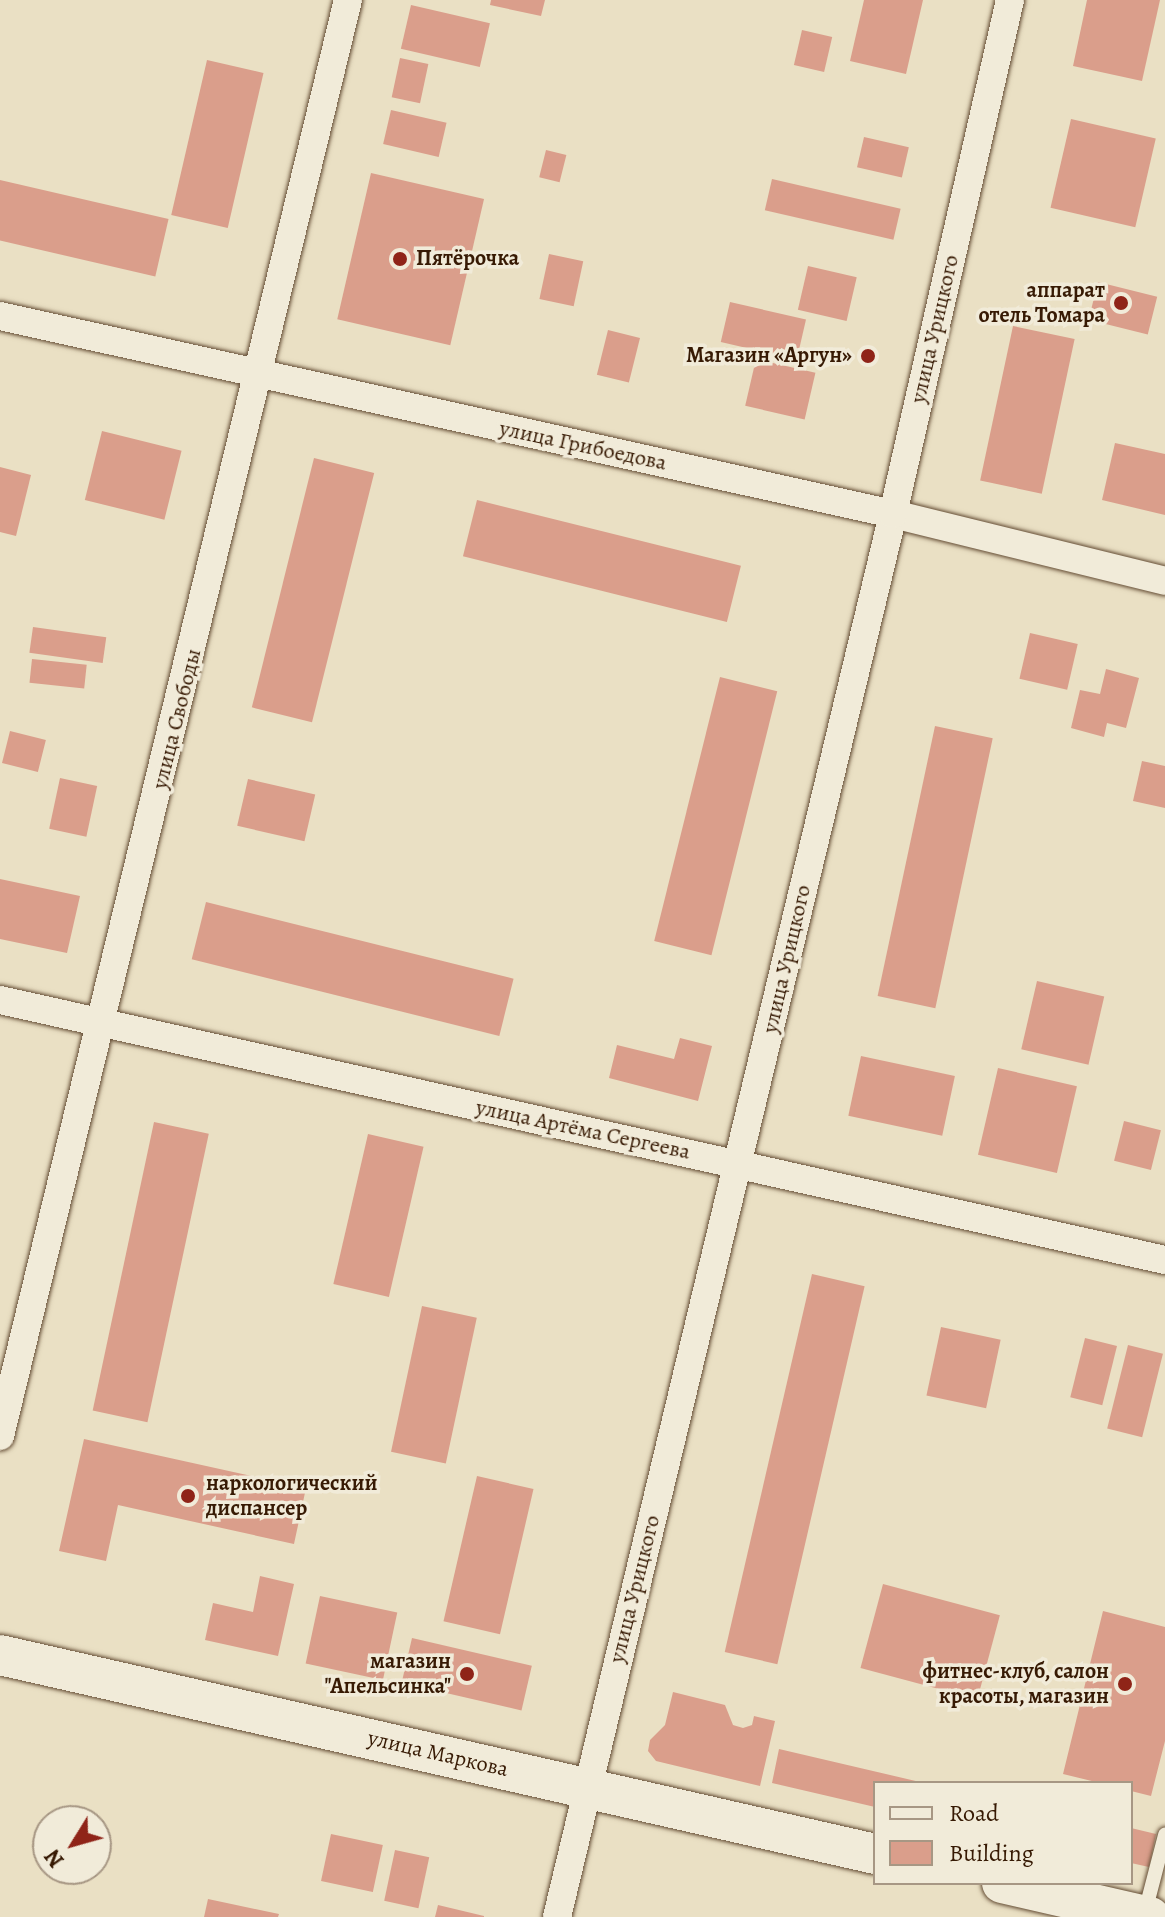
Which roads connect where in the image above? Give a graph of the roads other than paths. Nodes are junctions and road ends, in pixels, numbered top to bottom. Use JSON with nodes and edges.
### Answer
{"nodes":[{"id":1,"x":348,"y":0,"type":"edge"},
{"id":2,"x":1010,"y":0,"type":"edge"},
{"id":3,"x":0,"y":316,"type":"edge"},
{"id":4,"x":260,"y":376,"type":"junction"},
{"id":5,"x":893,"y":514,"type":"junction"},
{"id":6,"x":1165,"y":581,"type":"edge"},
{"id":7,"x":0,"y":1000,"type":"edge"},
{"id":8,"x":102,"y":1026,"type":"junction"},
{"id":9,"x":738,"y":1164,"type":"junction"},
{"id":10,"x":1165,"y":1260,"type":"edge"},
{"id":11,"x":0,"y":1436,"type":"edge"},
{"id":12,"x":0,"y":1655,"type":"edge"},
{"id":13,"x":587,"y":1787,"type":"junction"},
{"id":14,"x":1165,"y":1835,"type":"edge"},
{"id":15,"x":873,"y":1854,"type":"edge"},
{"id":16,"x":1010,"y":1885,"type":"edge"},
{"id":17,"x":557,"y":1917,"type":"edge"},
{"id":18,"x":1145,"y":1917,"type":"edge"}],
"edges":[{"from":1,"to":4,"type":"street","name":"улица Свободы"},
{"from":2,"to":5,"type":"street","name":"улица Урицкого"},
{"from":3,"to":4,"type":"street","name":"улица Грибоедова"},
{"from":4,"to":5,"type":"street","name":"улица Грибоедова"},
{"from":4,"to":8,"type":"street","name":"улица Свободы"},
{"from":5,"to":6,"type":"street","name":"улица Грибоедова"},
{"from":5,"to":9,"type":"street","name":"улица Урицкого"},
{"from":7,"to":8,"type":"street","name":"улица Артёма Сергеева"},
{"from":8,"to":9,"type":"street","name":"улица Артёма Сергеева"},
{"from":8,"to":11,"type":"street","name":"улица Свободы"},
{"from":9,"to":10,"type":"street","name":"улица Артёма Сергеева"},
{"from":9,"to":13,"type":"street","name":"улица Урицкого"},
{"from":12,"to":13,"type":"street","name":"улица Маркова"},
{"from":13,"to":15,"type":"street","name":"улица Маркова"},
{"from":13,"to":17,"type":"street","name":"улица Урицкого"},
{"from":14,"to":18,"type":"lane"},
{"from":16,"to":18,"type":"street"}]}
